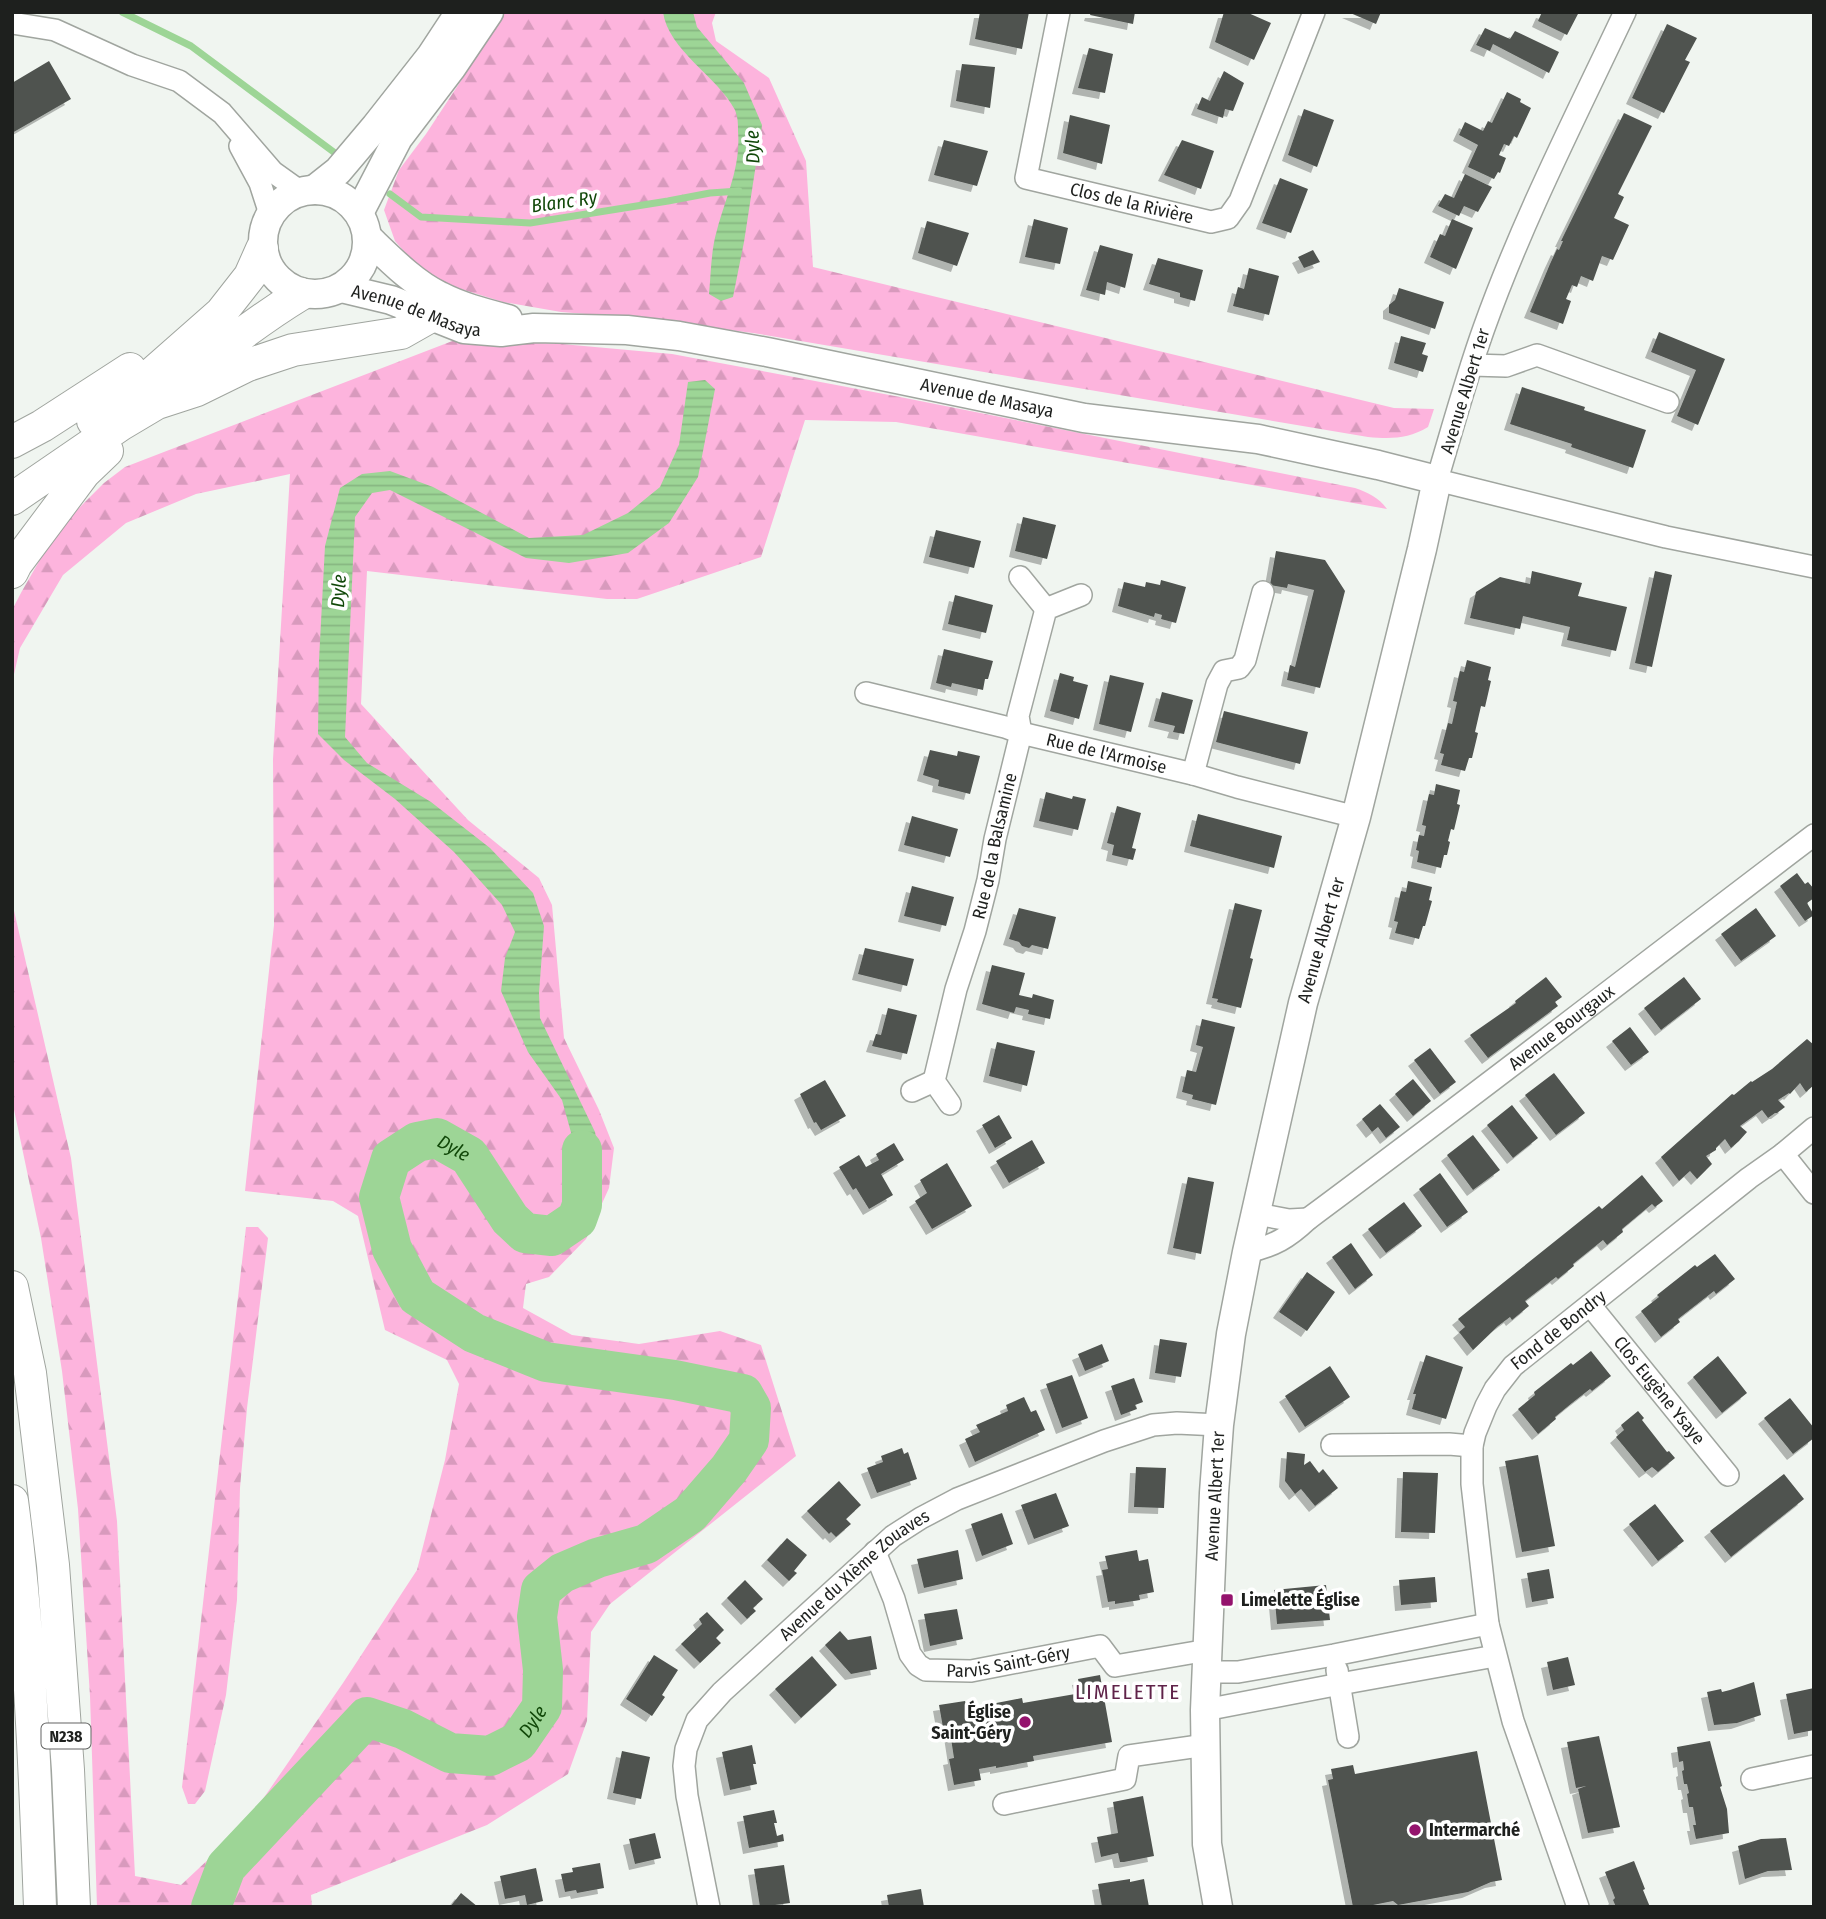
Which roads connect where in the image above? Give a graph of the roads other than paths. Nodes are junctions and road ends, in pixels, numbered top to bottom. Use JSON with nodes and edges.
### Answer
{"nodes":[{"id":1,"x":460,"y":12,"type":"edge"},
{"id":2,"x":489,"y":12,"type":"edge"},
{"id":3,"x":1059,"y":12,"type":"edge"},
{"id":4,"x":1314,"y":12,"type":"edge"},
{"id":5,"x":1625,"y":12,"type":"edge"},
{"id":6,"x":12,"y":23,"type":"edge"},
{"id":7,"x":222,"y":113,"type":"junction"},
{"id":8,"x":307,"y":191,"type":"junction"},
{"id":9,"x":270,"y":214,"type":"junction"},
{"id":10,"x":363,"y":225,"type":"junction"},
{"id":11,"x":262,"y":249,"type":"junction"},
{"id":12,"x":341,"y":288,"type":"junction"},
{"id":13,"x":300,"y":293,"type":"junction"},
{"id":14,"x":431,"y":316,"type":"junction"},
{"id":15,"x":534,"y":328,"type":"junction"},
{"id":16,"x":177,"y":352,"type":"junction"},
{"id":17,"x":1472,"y":365,"type":"junction"},
{"id":18,"x":1668,"y":402,"type":"dead end"},
{"id":19,"x":157,"y":403,"type":"junction"},
{"id":20,"x":12,"y":442,"type":"edge"},
{"id":21,"x":12,"y":473,"type":"edge"},
{"id":22,"x":1437,"y":480,"type":"junction"},
{"id":23,"x":12,"y":499,"type":"edge"},
{"id":24,"x":13,"y":567,"type":"edge"},
{"id":25,"x":1814,"y":567,"type":"edge"},
{"id":26,"x":1020,"y":577,"type":"dead end"},
{"id":27,"x":1262,"y":592,"type":"dead end"},
{"id":28,"x":1081,"y":595,"type":"dead end"},
{"id":29,"x":1046,"y":609,"type":"junction"},
{"id":30,"x":866,"y":693,"type":"dead end"},
{"id":31,"x":1021,"y":733,"type":"junction"},
{"id":32,"x":1192,"y":774,"type":"junction"},
{"id":33,"x":1356,"y":817,"type":"junction"},
{"id":34,"x":1814,"y":835,"type":"edge"},
{"id":35,"x":934,"y":1081,"type":"junction"},
{"id":36,"x":912,"y":1091,"type":"dead end"},
{"id":37,"x":950,"y":1104,"type":"dead end"},
{"id":38,"x":1814,"y":1128,"type":"edge"},
{"id":39,"x":1783,"y":1154,"type":"junction"},
{"id":40,"x":1814,"y":1193,"type":"edge"},
{"id":41,"x":1256,"y":1214,"type":"junction"},
{"id":42,"x":1308,"y":1219,"type":"junction"},
{"id":43,"x":1247,"y":1252,"type":"junction"},
{"id":44,"x":12,"y":1287,"type":"edge"},
{"id":45,"x":1590,"y":1305,"type":"junction"},
{"id":46,"x":1219,"y":1425,"type":"junction"},
{"id":47,"x":1332,"y":1445,"type":"dead end"},
{"id":48,"x":1472,"y":1446,"type":"junction"},
{"id":49,"x":1728,"y":1475,"type":"dead end"},
{"id":50,"x":12,"y":1501,"type":"edge"},
{"id":51,"x":16,"y":1552,"type":"edge"},
{"id":52,"x":875,"y":1552,"type":"junction"},
{"id":53,"x":1488,"y":1624,"type":"junction"},
{"id":54,"x":1334,"y":1655,"type":"junction"},
{"id":55,"x":1495,"y":1656,"type":"junction"},
{"id":56,"x":1207,"y":1661,"type":"junction"},
{"id":57,"x":1340,"y":1684,"type":"junction"},
{"id":58,"x":1205,"y":1710,"type":"junction"},
{"id":59,"x":1349,"y":1737,"type":"dead end"},
{"id":60,"x":1206,"y":1745,"type":"junction"},
{"id":61,"x":1814,"y":1766,"type":"edge"},
{"id":62,"x":1752,"y":1779,"type":"dead end"},
{"id":63,"x":1004,"y":1804,"type":"dead end"},
{"id":64,"x":702,"y":1905,"type":"edge"},
{"id":65,"x":40,"y":1907,"type":"edge"},
{"id":66,"x":74,"y":1907,"type":"edge"},
{"id":67,"x":1217,"y":1907,"type":"edge"},
{"id":68,"x":1578,"y":1907,"type":"edge"}],
"edges":[{"from":1,"to":8,"type":"main road"},
{"from":2,"to":10,"type":"main road"},
{"from":3,"to":4,"type":"street","name":"Clos de la Rivière"},
{"from":5,"to":17,"type":"street","name":"Avenue Albert 1er"},
{"from":6,"to":7,"type":"street"},
{"from":7,"to":8,"type":"street"},
{"from":7,"to":9,"type":"street"},
{"from":8,"to":9,"type":"main road"},
{"from":8,"to":10,"type":"main road"},
{"from":9,"to":11,"type":"main road"},
{"from":10,"to":12,"type":"main road"},
{"from":10,"to":15,"type":"main road","name":"Avenue de Masaya"},
{"from":11,"to":13,"type":"main road"},
{"from":11,"to":16,"type":"highway"},
{"from":12,"to":13,"type":"main road"},
{"from":12,"to":14,"type":"main road","name":"Avenue de Masaya"},
{"from":13,"to":19,"type":"highway"},
{"from":14,"to":15,"type":"main road","name":"Avenue de Masaya"},
{"from":14,"to":19,"type":"highway"},
{"from":15,"to":22,"type":"main road","name":"Avenue de Masaya"},
{"from":16,"to":20,"type":"highway"},
{"from":16,"to":21,"type":"highway"},
{"from":17,"to":18,"type":"street"},
{"from":17,"to":22,"type":"street","name":"Avenue Albert 1er"},
{"from":19,"to":23,"type":"highway"},
{"from":19,"to":24,"type":"highway"},
{"from":22,"to":25,"type":"street"},
{"from":22,"to":33,"type":"main road","name":"Avenue Albert 1er"},
{"from":26,"to":29,"type":"street"},
{"from":27,"to":32,"type":"street"},
{"from":28,"to":29,"type":"street"},
{"from":29,"to":31,"type":"street","name":"Rue de la Balsamine"},
{"from":30,"to":31,"type":"street","name":"Rue de l'Armoise"},
{"from":31,"to":32,"type":"street","name":"Rue de l'Armoise"},
{"from":31,"to":35,"type":"street","name":"Rue de la Balsamine"},
{"from":32,"to":33,"type":"street","name":"Rue de l'Armoise"},
{"from":33,"to":41,"type":"main road","name":"Avenue Albert 1er"},
{"from":34,"to":42,"type":"street","name":"Avenue Bourgaux"},
{"from":35,"to":36,"type":"street"},
{"from":35,"to":37,"type":"street"},
{"from":38,"to":39,"type":"street","name":"Fond de Bondry"},
{"from":39,"to":40,"type":"street"},
{"from":39,"to":45,"type":"street","name":"Fond de Bondry"},
{"from":41,"to":42,"type":"street"},
{"from":41,"to":43,"type":"main road","name":"Avenue Albert 1er"},
{"from":42,"to":43,"type":"street","name":"Avenue Bourgaux"},
{"from":43,"to":46,"type":"main road","name":"Avenue Albert 1er"},
{"from":44,"to":66,"type":"highway","number":"N238"},
{"from":45,"to":48,"type":"street","name":"Fond de Bondry"},
{"from":45,"to":49,"type":"street","name":"Clos Eugène Ysaye"},
{"from":46,"to":52,"type":"street","name":"Avenue du XIème Zouaves"},
{"from":46,"to":56,"type":"main road","name":"Avenue Albert 1er"},
{"from":47,"to":48,"type":"street"},
{"from":48,"to":53,"type":"street","name":"Fond de Bondry"},
{"from":50,"to":51,"type":"highway","number":"N238"},
{"from":51,"to":65,"type":"highway","number":"N238"},
{"from":52,"to":56,"type":"street","name":"Parvis Saint-Géry"},
{"from":52,"to":64,"type":"street","name":"Avenue du XIème Zouaves"},
{"from":53,"to":54,"type":"street"},
{"from":53,"to":55,"type":"street","name":"Fond de Bondry"},
{"from":54,"to":56,"type":"street"},
{"from":54,"to":57,"type":"street"},
{"from":55,"to":57,"type":"street"},
{"from":55,"to":68,"type":"street","name":"Fond de Bondry"},
{"from":56,"to":58,"type":"main road","name":"Avenue Albert 1er"},
{"from":57,"to":58,"type":"street"},
{"from":57,"to":59,"type":"street"},
{"from":58,"to":60,"type":"main road","name":"Avenue Albert 1er"},
{"from":60,"to":63,"type":"street"},
{"from":60,"to":67,"type":"main road","name":"Avenue Albert 1er"},
{"from":61,"to":62,"type":"street"}]}
